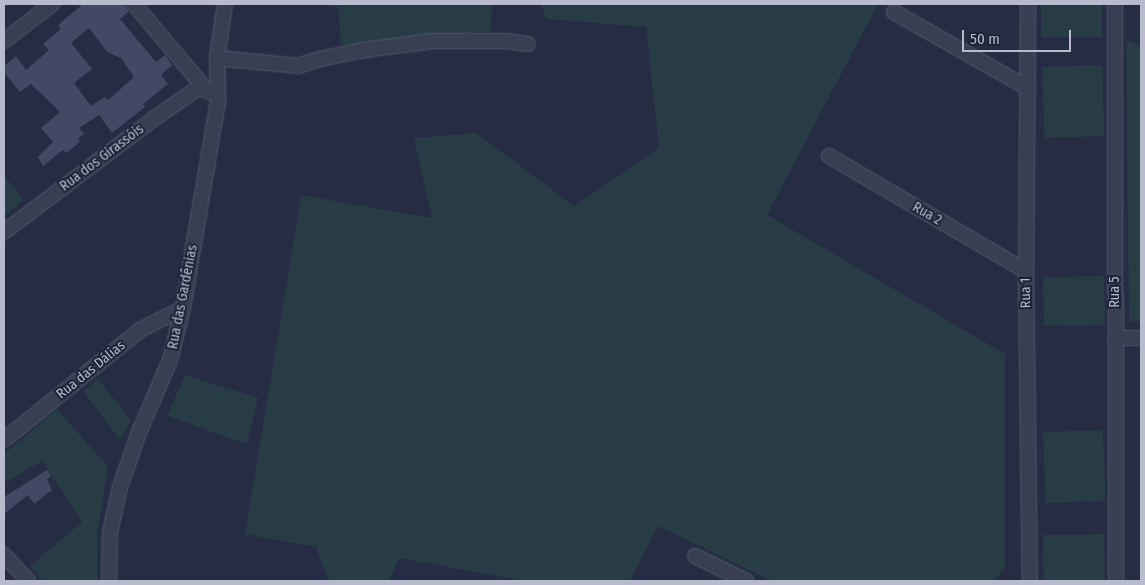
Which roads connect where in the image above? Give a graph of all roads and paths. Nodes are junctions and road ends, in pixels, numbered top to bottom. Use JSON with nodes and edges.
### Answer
{"nodes":[{"id":1,"x":52,"y":4,"type":"edge"},
{"id":2,"x":134,"y":4,"type":"edge"},
{"id":3,"x":225,"y":4,"type":"edge"},
{"id":4,"x":1028,"y":4,"type":"edge"},
{"id":5,"x":1115,"y":4,"type":"edge"},
{"id":6,"x":894,"y":12,"type":"dead end"},
{"id":7,"x":5,"y":38,"type":"edge"},
{"id":8,"x":528,"y":44,"type":"dead end"},
{"id":9,"x":217,"y":58,"type":"junction"},
{"id":10,"x":201,"y":86,"type":"junction"},
{"id":11,"x":1028,"y":88,"type":"junction"},
{"id":12,"x":218,"y":100,"type":"junction"},
{"id":13,"x":829,"y":156,"type":"dead end"},
{"id":14,"x":4,"y":232,"type":"edge"},
{"id":15,"x":1026,"y":271,"type":"junction"},
{"id":16,"x":183,"y":308,"type":"junction"},
{"id":17,"x":1115,"y":338,"type":"junction"},
{"id":18,"x":1141,"y":338,"type":"edge"},
{"id":19,"x":4,"y":440,"type":"edge"},
{"id":20,"x":4,"y":555,"type":"edge"},
{"id":21,"x":695,"y":556,"type":"dead end"},
{"id":22,"x":28,"y":581,"type":"edge"},
{"id":23,"x":109,"y":581,"type":"edge"},
{"id":24,"x":746,"y":581,"type":"edge"},
{"id":25,"x":1030,"y":581,"type":"edge"},
{"id":26,"x":1116,"y":581,"type":"edge"}],
"edges":[{"from":1,"to":7,"type":"street"},
{"from":2,"to":10,"type":"street"},
{"from":3,"to":9,"type":"street","name":"Rua das Gardênias"},
{"from":4,"to":11,"type":"street","name":"Rua 1"},
{"from":5,"to":17,"type":"street","name":"Rua 5"},
{"from":6,"to":11,"type":"street"},
{"from":8,"to":9,"type":"street"},
{"from":9,"to":12,"type":"street","name":"Rua das Gardênias"},
{"from":10,"to":12,"type":"street"},
{"from":10,"to":14,"type":"street","name":"Rua dos Girassóis"},
{"from":11,"to":15,"type":"street","name":"Rua 1"},
{"from":12,"to":16,"type":"street","name":"Rua das Gardênias"},
{"from":13,"to":15,"type":"street","name":"Rua 2"},
{"from":15,"to":25,"type":"street","name":"Rua 1"},
{"from":16,"to":19,"type":"street","name":"Rua das Dálias"},
{"from":16,"to":23,"type":"street","name":"Rua das Gardênias"},
{"from":17,"to":18,"type":"street"},
{"from":17,"to":26,"type":"street","name":"Rua 5"},
{"from":20,"to":22,"type":"street"},
{"from":21,"to":24,"type":"street"}]}
